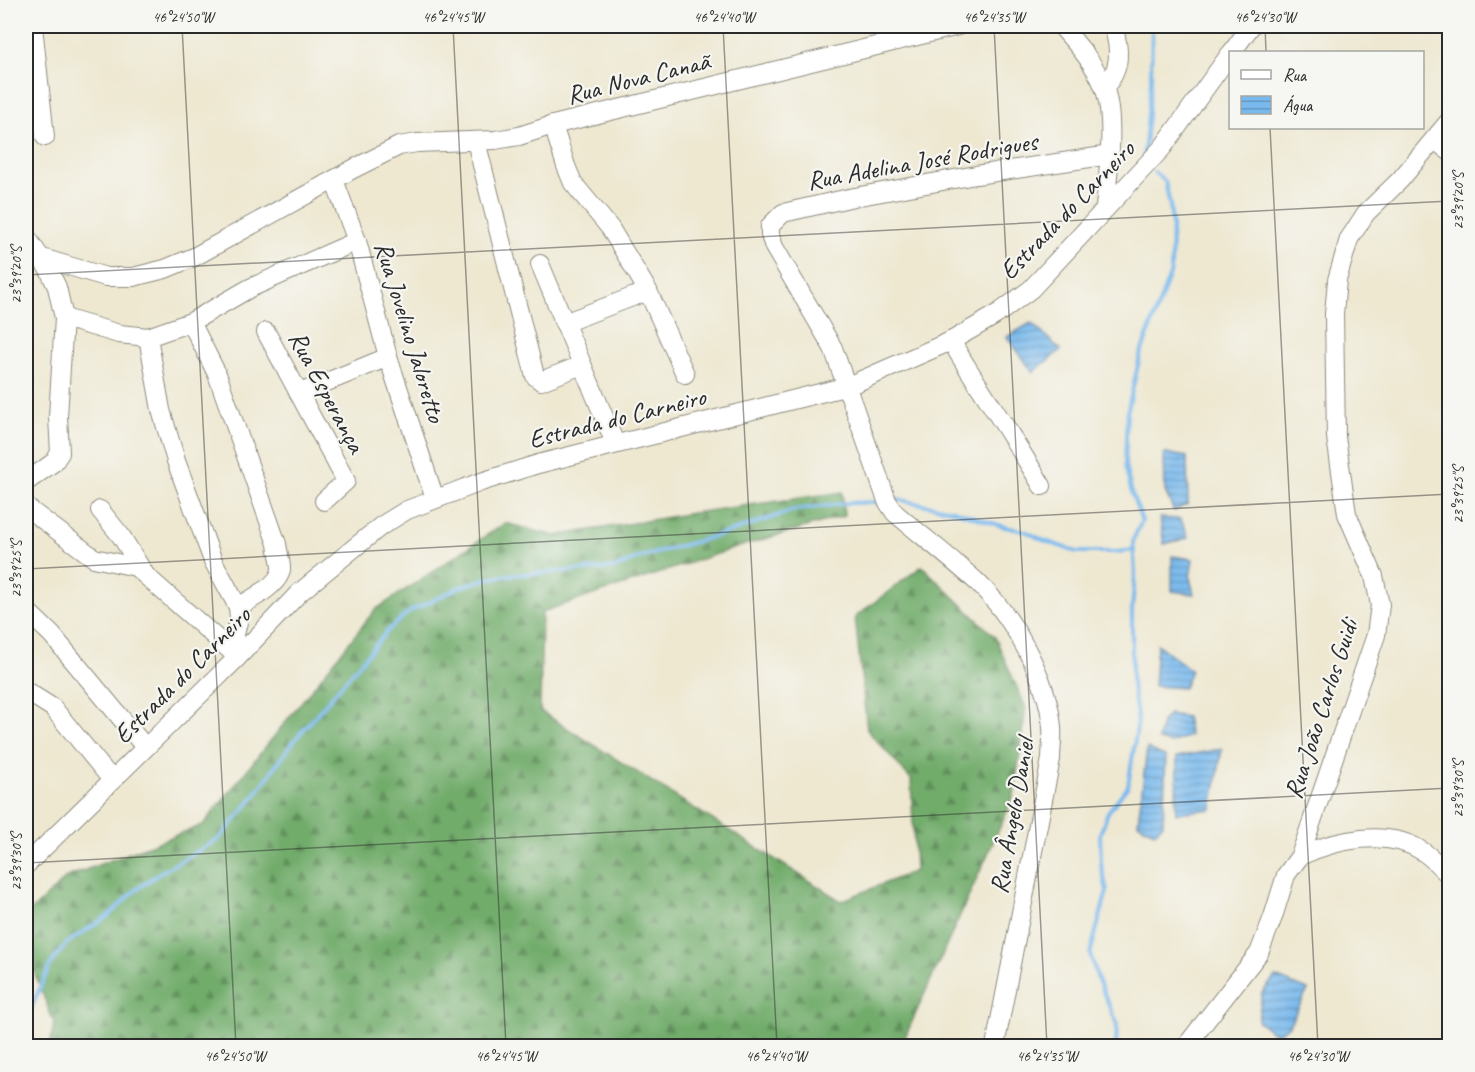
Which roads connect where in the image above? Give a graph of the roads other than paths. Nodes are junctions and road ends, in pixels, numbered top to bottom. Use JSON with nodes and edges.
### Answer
{"nodes":[{"id":1,"x":33,"y":26,"type":"edge"},
{"id":2,"x":958,"y":26,"type":"edge"},
{"id":3,"x":1062,"y":26,"type":"edge"},
{"id":4,"x":1113,"y":26,"type":"edge"},
{"id":5,"x":1251,"y":26,"type":"edge"},
{"id":6,"x":1232,"y":51,"type":"edge"},
{"id":7,"x":1229,"y":56,"type":"edge"},
{"id":8,"x":1104,"y":87,"type":"junction"},
{"id":9,"x":1449,"y":120,"type":"edge"},
{"id":10,"x":553,"y":125,"type":"junction"},
{"id":11,"x":45,"y":137,"type":"dead end"},
{"id":12,"x":1435,"y":140,"type":"junction"},
{"id":13,"x":476,"y":141,"type":"junction"},
{"id":14,"x":1449,"y":152,"type":"edge"},
{"id":15,"x":1110,"y":156,"type":"junction"},
{"id":16,"x":334,"y":180,"type":"junction"},
{"id":17,"x":1105,"y":208,"type":"junction"},
{"id":18,"x":26,"y":236,"type":"edge"},
{"id":19,"x":357,"y":242,"type":"junction"},
{"id":20,"x":774,"y":247,"type":"joint"},
{"id":21,"x":42,"y":258,"type":"junction"},
{"id":22,"x":540,"y":264,"type":"dead end"},
{"id":23,"x":648,"y":291,"type":"junction"},
{"id":24,"x":64,"y":318,"type":"junction"},
{"id":25,"x":191,"y":322,"type":"junction"},
{"id":26,"x":564,"y":323,"type":"junction"},
{"id":27,"x":266,"y":332,"type":"dead end"},
{"id":28,"x":148,"y":337,"type":"junction"},
{"id":29,"x":951,"y":341,"type":"junction"},
{"id":30,"x":388,"y":357,"type":"junction"},
{"id":31,"x":582,"y":365,"type":"junction"},
{"id":32,"x":685,"y":374,"type":"dead end"},
{"id":33,"x":848,"y":386,"type":"junction"},
{"id":34,"x":300,"y":393,"type":"junction"},
{"id":35,"x":615,"y":444,"type":"junction"},
{"id":36,"x":26,"y":482,"type":"edge"},
{"id":37,"x":1042,"y":486,"type":"dead end"},
{"id":38,"x":435,"y":499,"type":"junction"},
{"id":39,"x":324,"y":501,"type":"dead end"},
{"id":40,"x":26,"y":507,"type":"edge"},
{"id":41,"x":100,"y":510,"type":"dead end"},
{"id":42,"x":145,"y":574,"type":"junction"},
{"id":43,"x":238,"y":608,"type":"junction"},
{"id":44,"x":26,"y":610,"type":"edge"},
{"id":45,"x":234,"y":654,"type":"junction"},
{"id":46,"x":26,"y":691,"type":"edge"},
{"id":47,"x":145,"y":747,"type":"junction"},
{"id":48,"x":112,"y":780,"type":"junction"},
{"id":49,"x":1300,"y":856,"type":"junction"},
{"id":50,"x":26,"y":865,"type":"edge"},
{"id":51,"x":1449,"y":876,"type":"edge"},
{"id":52,"x":995,"y":1047,"type":"edge"},
{"id":53,"x":1185,"y":1047,"type":"edge"}],
"edges":[{"from":1,"to":11,"type":"street"},
{"from":2,"to":10,"type":"street","name":"Rua Nova Canaã"},
{"from":3,"to":8,"type":"street"},
{"from":4,"to":8,"type":"street"},
{"from":5,"to":6,"type":"street","name":"Estrada do Carneiro"},
{"from":7,"to":17,"type":"street","name":"Estrada do Carneiro"},
{"from":8,"to":15,"type":"street"},
{"from":9,"to":12,"type":"street","name":"Rua João Carlos Guidi"},
{"from":10,"to":13,"type":"street","name":"Rua Nova Canaã"},
{"from":10,"to":23,"type":"street"},
{"from":12,"to":14,"type":"street"},
{"from":12,"to":49,"type":"street","name":"Rua João Carlos Guidi"},
{"from":13,"to":16,"type":"street","name":"Rua Nova Canaã"},
{"from":13,"to":31,"type":"street"},
{"from":15,"to":17,"type":"street"},
{"from":15,"to":20,"type":"street","name":"Rua Adelina José Rodrigues"},
{"from":16,"to":19,"type":"street","name":"Rua Jovelino Jaloretto"},
{"from":16,"to":21,"type":"street","name":"Rua Nova Canaã"},
{"from":17,"to":29,"type":"street","name":"Estrada do Carneiro"},
{"from":18,"to":21,"type":"street"},
{"from":19,"to":25,"type":"street"},
{"from":19,"to":30,"type":"street","name":"Rua Jovelino Jaloretto"},
{"from":20,"to":33,"type":"street","name":"Rua Ângelo Daniel"},
{"from":21,"to":24,"type":"street"},
{"from":22,"to":26,"type":"street"},
{"from":23,"to":26,"type":"street"},
{"from":23,"to":32,"type":"street"},
{"from":24,"to":28,"type":"street"},
{"from":24,"to":36,"type":"street"},
{"from":25,"to":28,"type":"street"},
{"from":25,"to":43,"type":"street"},
{"from":26,"to":31,"type":"street"},
{"from":27,"to":34,"type":"street","name":"Rua Esperança"},
{"from":28,"to":43,"type":"street"},
{"from":29,"to":33,"type":"street","name":"Estrada do Carneiro"},
{"from":29,"to":37,"type":"street"},
{"from":30,"to":34,"type":"street"},
{"from":30,"to":38,"type":"street","name":"Rua Jovelino Jaloretto"},
{"from":31,"to":35,"type":"street"},
{"from":33,"to":35,"type":"street","name":"Estrada do Carneiro"},
{"from":33,"to":52,"type":"street","name":"Rua Ângelo Daniel"},
{"from":34,"to":39,"type":"street","name":"Rua Esperança"},
{"from":35,"to":38,"type":"street","name":"Estrada do Carneiro"},
{"from":38,"to":45,"type":"street","name":"Estrada do Carneiro"},
{"from":40,"to":42,"type":"street"},
{"from":41,"to":42,"type":"street"},
{"from":42,"to":45,"type":"street"},
{"from":43,"to":45,"type":"street"},
{"from":44,"to":47,"type":"street"},
{"from":45,"to":47,"type":"street","name":"Estrada do Carneiro"},
{"from":46,"to":48,"type":"street"},
{"from":47,"to":48,"type":"street","name":"Estrada do Carneiro"},
{"from":48,"to":50,"type":"street","name":"Estrada do Carneiro"},
{"from":49,"to":51,"type":"street"},
{"from":49,"to":53,"type":"street","name":"Rua João Carlos Guidi"}]}
